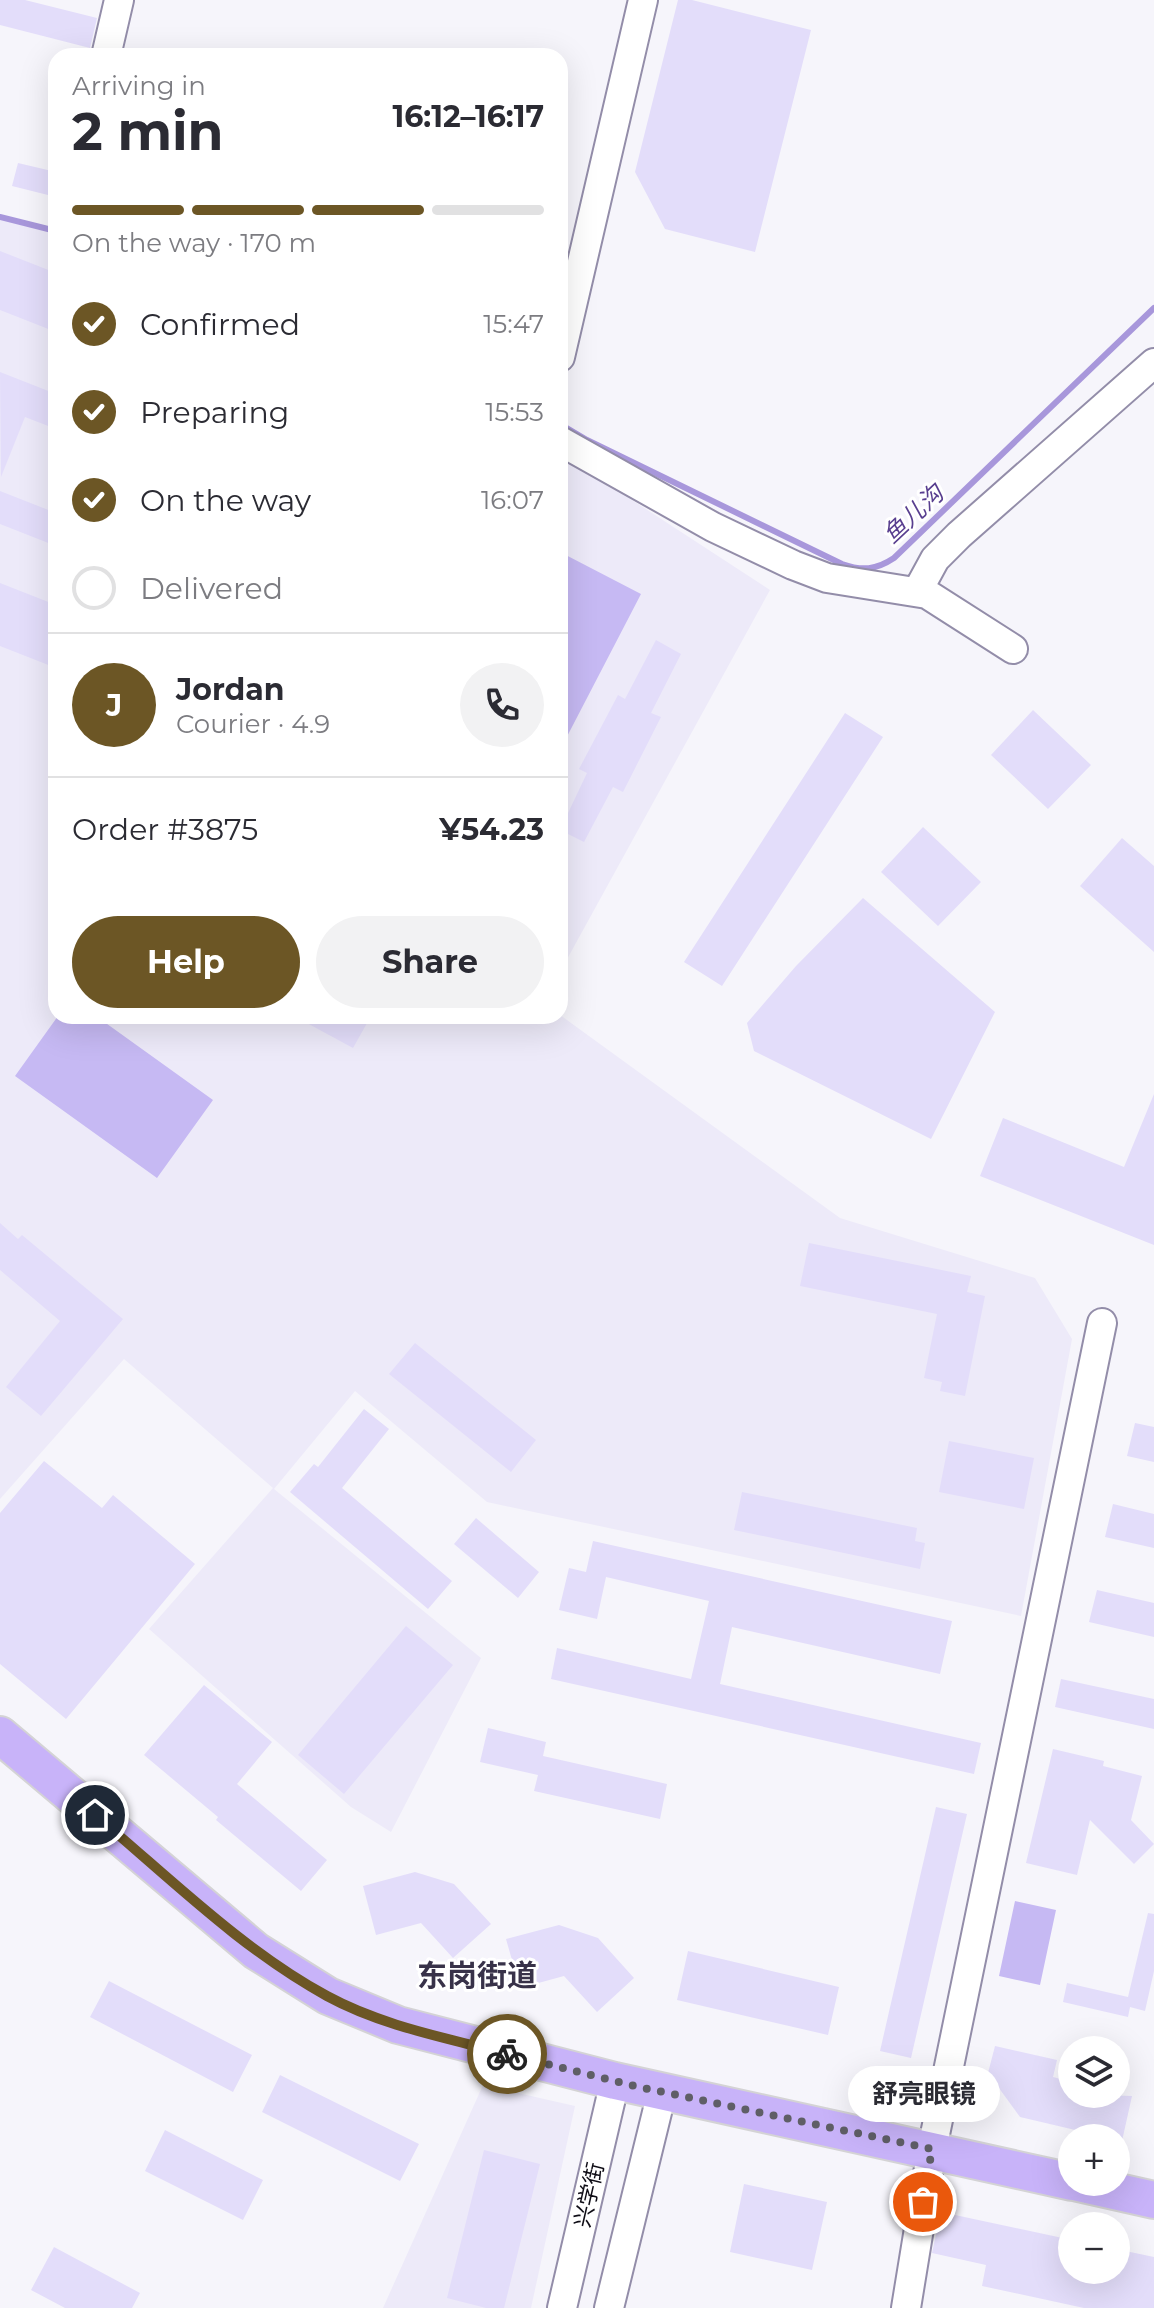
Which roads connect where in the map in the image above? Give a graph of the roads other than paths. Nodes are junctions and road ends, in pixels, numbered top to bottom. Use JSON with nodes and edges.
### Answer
{"nodes":[{"id":1,"x":119,"y":0,"type":"edge"},
{"id":2,"x":643,"y":0,"type":"edge"},
{"id":3,"x":108,"y":48,"type":"edge"},
{"id":4,"x":568,"y":323,"type":"edge"},
{"id":5,"x":1154,"y":363,"type":"edge"},
{"id":6,"x":568,"y":445,"type":"edge"},
{"id":7,"x":917,"y":592,"type":"junction"},
{"id":8,"x":1013,"y":649,"type":"dead end"},
{"id":9,"x":1102,"y":1323,"type":"dead end"},
{"id":10,"x":0,"y":1735,"type":"edge"},
{"id":11,"x":615,"y":2081,"type":"junction"},
{"id":12,"x":662,"y":2092,"type":"junction"},
{"id":13,"x":932,"y":2149,"type":"junction"},
{"id":14,"x":1058,"y":2178,"type":"edge"},
{"id":15,"x":1130,"y":2195,"type":"edge"},
{"id":16,"x":1154,"y":2200,"type":"edge"},
{"id":17,"x":562,"y":2308,"type":"edge"},
{"id":18,"x":609,"y":2308,"type":"edge"},
{"id":19,"x":906,"y":2308,"type":"edge"}],
"edges":[{"from":1,"to":3,"type":"street"},
{"from":2,"to":4,"type":"street"},
{"from":5,"to":7,"type":"street"},
{"from":6,"to":7,"type":"street"},
{"from":7,"to":8,"type":"street"},
{"from":9,"to":13,"type":"street"},
{"from":10,"to":11,"type":"main road"},
{"from":11,"to":12,"type":"main road"},
{"from":11,"to":17,"type":"street","name":"兴学街"},
{"from":12,"to":13,"type":"main road"},
{"from":12,"to":18,"type":"street","name":"兴学街"},
{"from":13,"to":14,"type":"main road"},
{"from":13,"to":19,"type":"street"},
{"from":15,"to":16,"type":"main road"}]}
